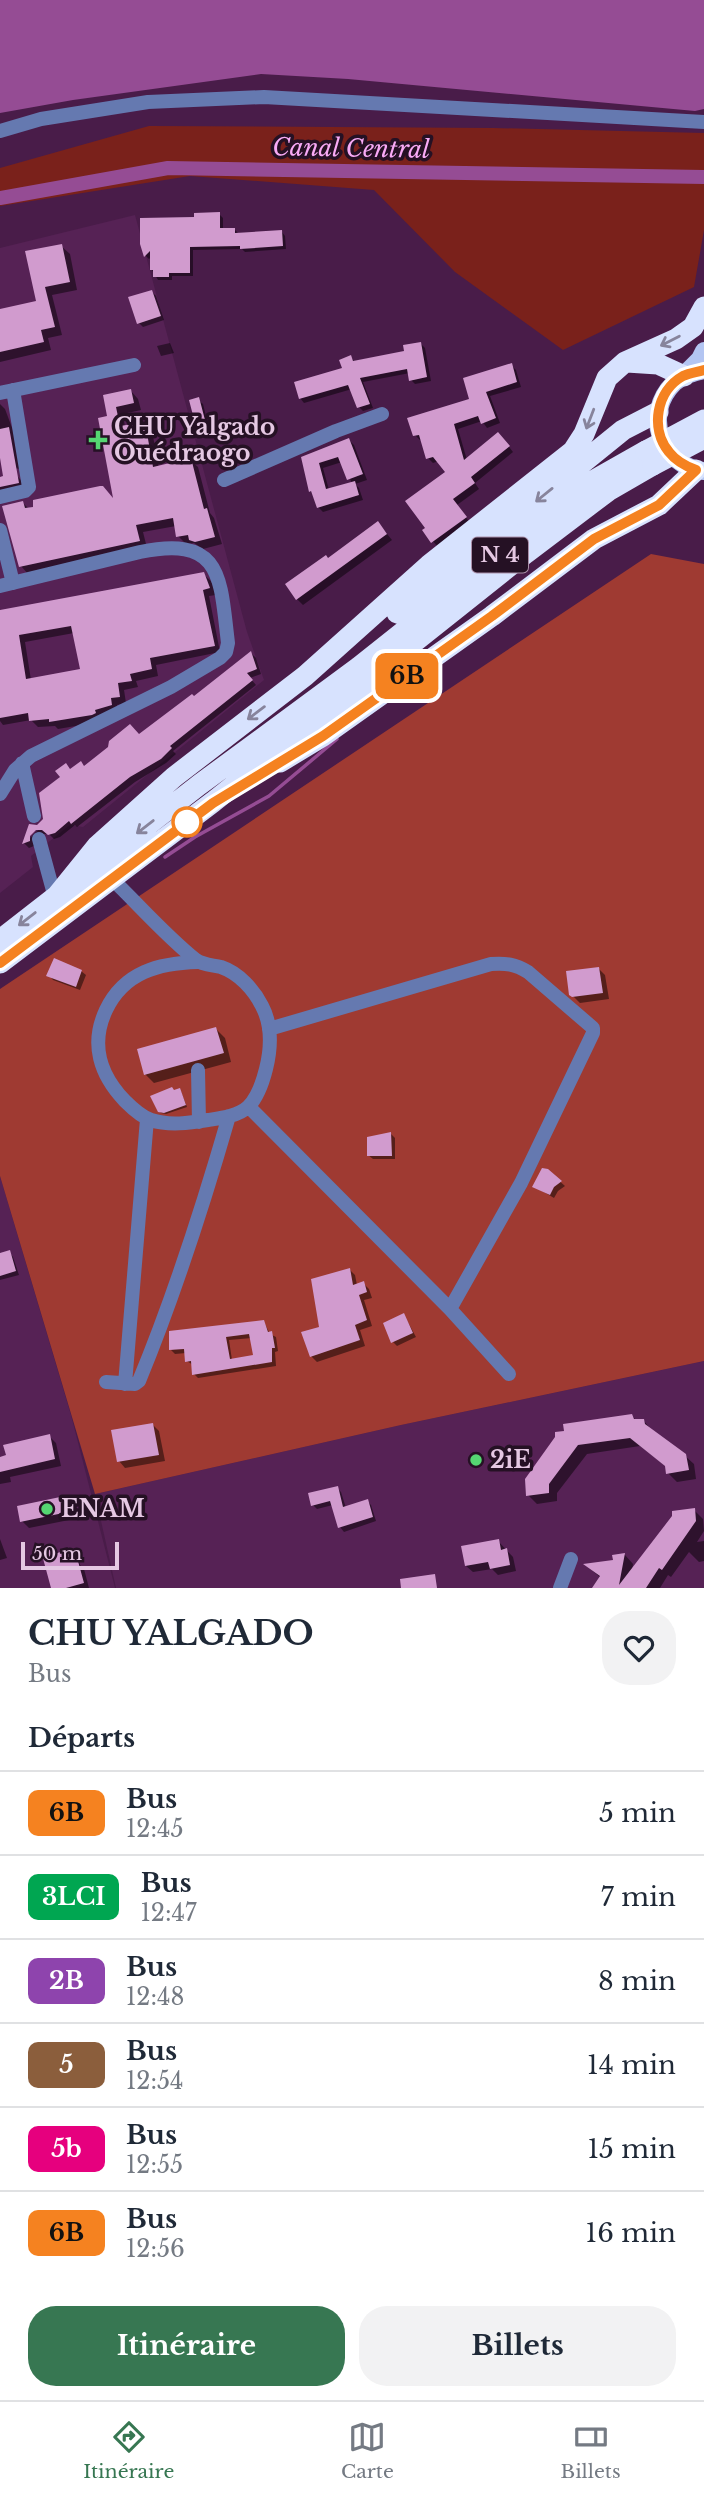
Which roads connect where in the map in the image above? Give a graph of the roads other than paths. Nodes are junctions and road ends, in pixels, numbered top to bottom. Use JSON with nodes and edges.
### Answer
{"nodes":[{"id":1,"x":704,"y":122,"type":"edge"},
{"id":2,"x":0,"y":131,"type":"edge"},
{"id":3,"x":704,"y":307,"type":"edge"},
{"id":4,"x":704,"y":351,"type":"edge"},
{"id":5,"x":625,"y":362,"type":"junction"},
{"id":6,"x":134,"y":365,"type":"dead end"},
{"id":7,"x":694,"y":373,"type":"edge"},
{"id":8,"x":7,"y":391,"type":"edge"},
{"id":9,"x":658,"y":412,"type":"junction"},
{"id":10,"x":382,"y":414,"type":"dead end"},
{"id":11,"x":704,"y":420,"type":"edge"},
{"id":12,"x":704,"y":438,"type":"edge"},
{"id":13,"x":650,"y":458,"type":"junction"},
{"id":14,"x":700,"y":470,"type":"edge"},
{"id":15,"x":224,"y":480,"type":"dead end"},
{"id":16,"x":0,"y":497,"type":"edge"},
{"id":17,"x":0,"y":530,"type":"edge"},
{"id":18,"x":7,"y":584,"type":"edge"},
{"id":19,"x":22,"y":763,"type":"junction"},
{"id":20,"x":199,"y":785,"type":"junction"},
{"id":21,"x":0,"y":794,"type":"edge"},
{"id":22,"x":213,"y":803,"type":"junction"},
{"id":23,"x":34,"y":816,"type":"dead end"},
{"id":24,"x":39,"y":839,"type":"dead end"},
{"id":25,"x":112,"y":879,"type":"junction"},
{"id":26,"x":55,"y":898,"type":"junction"},
{"id":27,"x":0,"y":940,"type":"edge"},
{"id":28,"x":198,"y":962,"type":"junction"},
{"id":29,"x":0,"y":963,"type":"edge"},
{"id":30,"x":269,"y":1028,"type":"junction"},
{"id":31,"x":198,"y":1070,"type":"dead end"},
{"id":32,"x":248,"y":1107,"type":"junction"},
{"id":33,"x":229,"y":1116,"type":"junction"},
{"id":34,"x":147,"y":1119,"type":"junction"},
{"id":35,"x":199,"y":1122,"type":"junction"},
{"id":36,"x":450,"y":1309,"type":"junction"},
{"id":37,"x":509,"y":1374,"type":"dead end"},
{"id":38,"x":106,"y":1382,"type":"dead end"},
{"id":39,"x":125,"y":1384,"type":"junction"},
{"id":40,"x":571,"y":1559,"type":"dead end"},
{"id":41,"x":560,"y":1588,"type":"edge"}],
"edges":[{"from":1,"to":2,"type":"street"},
{"from":3,"to":5,"type":"highway","one_way":true},
{"from":4,"to":7,"type":"main road"},
{"from":5,"to":7,"type":"highway"},
{"from":5,"to":26,"type":"highway","one_way":true},
{"from":6,"to":8,"type":"street"},
{"from":7,"to":9,"type":"main road"},
{"from":8,"to":16,"type":"street"},
{"from":9,"to":14,"type":"main road"},
{"from":9,"to":20,"type":"highway","one_way":true},
{"from":10,"to":15,"type":"street"},
{"from":11,"to":13,"type":"highway","number":"N 4","bridge":true},
{"from":12,"to":13,"type":"highway","number":"N 4","bridge":true},
{"from":13,"to":20,"type":"highway","number":"N 4"},
{"from":13,"to":22,"type":"highway","number":"N 4"},
{"from":14,"to":22,"type":"highway"},
{"from":17,"to":18,"type":"street"},
{"from":18,"to":19,"type":"street"},
{"from":19,"to":21,"type":"street"},
{"from":19,"to":23,"type":"street"},
{"from":20,"to":26,"type":"highway","number":"N 4","one_way":true},
{"from":22,"to":25,"type":"highway","number":"N 4"},
{"from":24,"to":26,"type":"street"},
{"from":25,"to":28,"type":"street"},
{"from":25,"to":29,"type":"highway","number":"N 4"},
{"from":26,"to":27,"type":"highway","number":"N 4","one_way":true},
{"from":28,"to":30,"type":"street"},
{"from":28,"to":34,"type":"street"},
{"from":30,"to":32,"type":"street"},
{"from":30,"to":36,"type":"street"},
{"from":31,"to":35,"type":"street"},
{"from":32,"to":33,"type":"street"},
{"from":32,"to":36,"type":"street"},
{"from":33,"to":35,"type":"street"},
{"from":33,"to":39,"type":"street"},
{"from":34,"to":35,"type":"street"},
{"from":34,"to":39,"type":"street"},
{"from":36,"to":37,"type":"street"},
{"from":38,"to":39,"type":"street"},
{"from":40,"to":41,"type":"street"}]}
